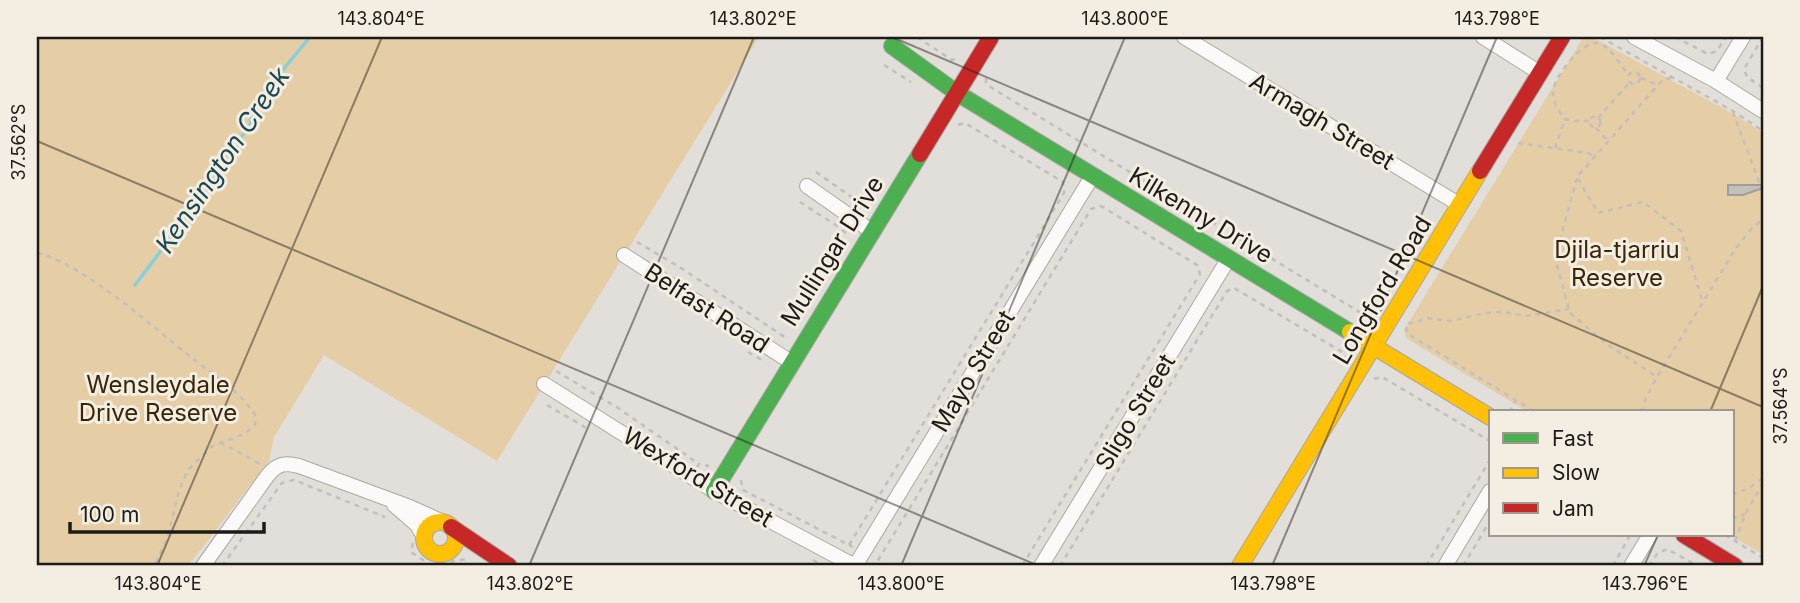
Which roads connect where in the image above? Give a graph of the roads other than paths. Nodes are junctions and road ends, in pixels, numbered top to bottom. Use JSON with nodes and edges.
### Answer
{"nodes":[{"id":1,"x":991,"y":37,"type":"edge"},
{"id":2,"x":1184,"y":37,"type":"edge"},
{"id":3,"x":1483,"y":37,"type":"edge"},
{"id":4,"x":1562,"y":37,"type":"edge"},
{"id":5,"x":1634,"y":37,"type":"edge"},
{"id":6,"x":1743,"y":37,"type":"edge"},
{"id":7,"x":892,"y":46,"type":"dead end"},
{"id":8,"x":1540,"y":73,"type":"junction"},
{"id":9,"x":1716,"y":81,"type":"junction"},
{"id":10,"x":957,"y":93,"type":"junction"},
{"id":11,"x":1763,"y":111,"type":"edge"},
{"id":12,"x":1093,"y":175,"type":"junction"},
{"id":13,"x":807,"y":186,"type":"dead end"},
{"id":14,"x":1460,"y":205,"type":"junction"},
{"id":15,"x":871,"y":231,"type":"junction"},
{"id":16,"x":624,"y":255,"type":"dead end"},
{"id":17,"x":1229,"y":258,"type":"junction"},
{"id":18,"x":1374,"y":346,"type":"junction"},
{"id":19,"x":791,"y":362,"type":"junction"},
{"id":20,"x":544,"y":384,"type":"dead end"},
{"id":21,"x":1489,"y":416,"type":"edge"},
{"id":22,"x":714,"y":491,"type":"junction"},
{"id":23,"x":1489,"y":493,"type":"edge"},
{"id":24,"x":388,"y":500,"type":"junction"},
{"id":25,"x":447,"y":524,"type":"junction"},
{"id":26,"x":1649,"y":536,"type":"edge"},
{"id":27,"x":1686,"y":536,"type":"edge"},
{"id":28,"x":420,"y":538,"type":"junction"},
{"id":29,"x":432,"y":561,"type":"edge"},
{"id":30,"x":505,"y":564,"type":"edge"},
{"id":31,"x":203,"y":566,"type":"edge"},
{"id":32,"x":855,"y":566,"type":"edge"},
{"id":33,"x":1041,"y":566,"type":"edge"},
{"id":34,"x":1240,"y":566,"type":"edge"},
{"id":35,"x":1445,"y":566,"type":"edge"},
{"id":36,"x":1631,"y":566,"type":"edge"},
{"id":37,"x":1735,"y":566,"type":"edge"}],
"edges":[{"from":1,"to":10,"type":"street","name":"Mullingar Drive"},
{"from":2,"to":14,"type":"street","name":"Armagh Street"},
{"from":3,"to":8,"type":"street"},
{"from":4,"to":8,"type":"street","name":"Longford Road"},
{"from":5,"to":9,"type":"street"},
{"from":6,"to":9,"type":"street"},
{"from":7,"to":10,"type":"street","name":"Kilkenny Drive"},
{"from":8,"to":14,"type":"street","name":"Longford Road"},
{"from":9,"to":11,"type":"street"},
{"from":10,"to":12,"type":"street","name":"Kilkenny Drive"},
{"from":10,"to":15,"type":"street","name":"Mullingar Drive"},
{"from":12,"to":17,"type":"street","name":"Kilkenny Drive"},
{"from":12,"to":32,"type":"street","name":"Mayo Street"},
{"from":13,"to":15,"type":"street"},
{"from":14,"to":18,"type":"street","name":"Longford Road"},
{"from":15,"to":19,"type":"street","name":"Mullingar Drive"},
{"from":16,"to":19,"type":"street","name":"Belfast Road"},
{"from":17,"to":18,"type":"street","name":"Kilkenny Drive"},
{"from":17,"to":33,"type":"street","name":"Sligo Street"},
{"from":18,"to":21,"type":"street","name":"Kilkenny Drive"},
{"from":18,"to":34,"type":"street","name":"Longford Road"},
{"from":19,"to":22,"type":"street","name":"Mullingar Drive"},
{"from":20,"to":22,"type":"street","name":"Wexford Street"},
{"from":22,"to":32,"type":"street","name":"Wexford Street"},
{"from":23,"to":35,"type":"street"},
{"from":24,"to":25,"type":"street"},
{"from":24,"to":28,"type":"street"},
{"from":24,"to":31,"type":"street"},
{"from":25,"to":28,"type":"street"},
{"from":25,"to":29,"type":"street"},
{"from":25,"to":30,"type":"street"},
{"from":26,"to":36,"type":"street"},
{"from":27,"to":37,"type":"street"},
{"from":28,"to":29,"type":"street"},
{"from":29,"to":30,"type":"street"}]}
